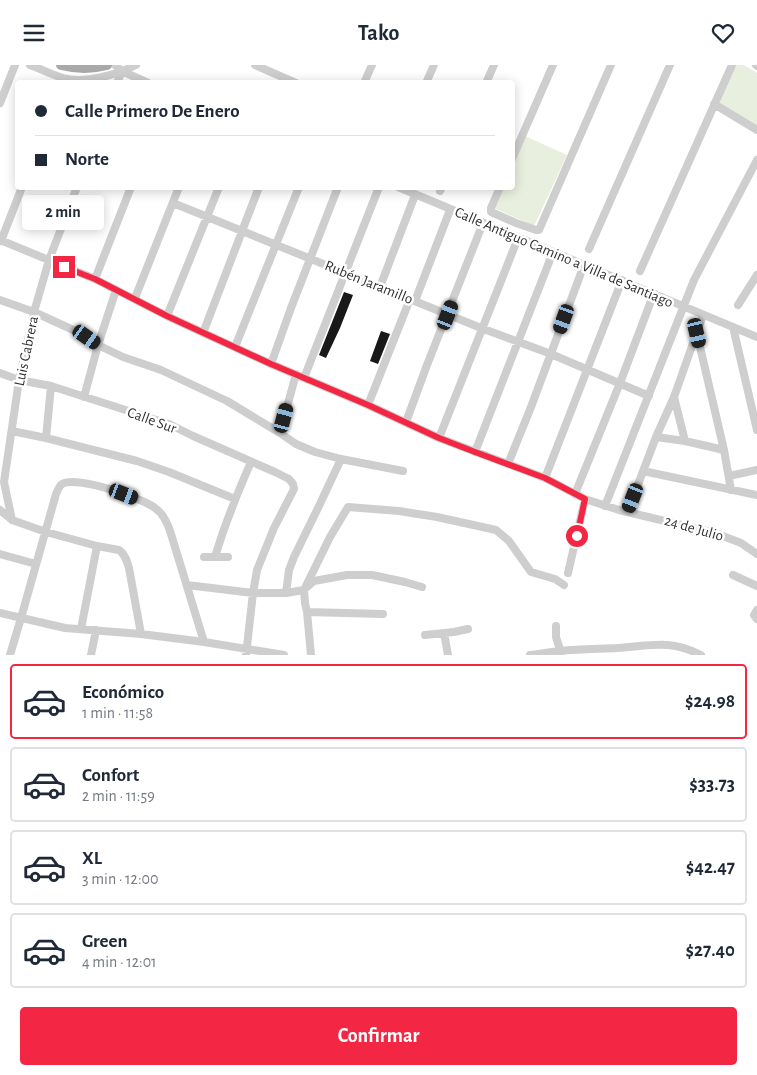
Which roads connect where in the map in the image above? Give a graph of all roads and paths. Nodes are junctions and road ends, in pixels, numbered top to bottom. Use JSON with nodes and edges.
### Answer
{"nodes":[{"id":1,"x":15,"y":65,"type":"edge"},
{"id":2,"x":30,"y":65,"type":"edge"},
{"id":3,"x":61,"y":65,"type":"edge"},
{"id":4,"x":108,"y":65,"type":"edge"},
{"id":5,"x":115,"y":65,"type":"edge"},
{"id":6,"x":136,"y":65,"type":"edge"},
{"id":7,"x":255,"y":65,"type":"edge"},
{"id":8,"x":372,"y":65,"type":"edge"},
{"id":9,"x":434,"y":65,"type":"edge"},
{"id":10,"x":494,"y":65,"type":"edge"},
{"id":11,"x":553,"y":65,"type":"edge"},
{"id":12,"x":611,"y":65,"type":"edge"},
{"id":13,"x":670,"y":65,"type":"edge"},
{"id":14,"x":732,"y":65,"type":"edge"},
{"id":15,"x":122,"y":71,"type":"junction"},
{"id":16,"x":63,"y":80,"type":"edge"},
{"id":17,"x":118,"y":80,"type":"edge"},
{"id":18,"x":142,"y":80,"type":"edge"},
{"id":19,"x":289,"y":80,"type":"edge"},
{"id":20,"x":365,"y":80,"type":"edge"},
{"id":21,"x":427,"y":80,"type":"edge"},
{"id":22,"x":487,"y":80,"type":"edge"},
{"id":23,"x":0,"y":103,"type":"edge"},
{"id":24,"x":714,"y":104,"type":"junction"},
{"id":25,"x":757,"y":129,"type":"edge"},
{"id":26,"x":515,"y":152,"type":"edge"},
{"id":27,"x":757,"y":160,"type":"edge"},
{"id":28,"x":21,"y":190,"type":"edge"},
{"id":29,"x":76,"y":190,"type":"edge"},
{"id":30,"x":130,"y":190,"type":"edge"},
{"id":31,"x":178,"y":190,"type":"edge"},
{"id":32,"x":219,"y":190,"type":"edge"},
{"id":33,"x":258,"y":190,"type":"edge"},
{"id":34,"x":298,"y":190,"type":"edge"},
{"id":35,"x":337,"y":190,"type":"edge"},
{"id":36,"x":379,"y":190,"type":"edge"},
{"id":37,"x":404,"y":190,"type":"edge"},
{"id":38,"x":499,"y":190,"type":"edge"},
{"id":39,"x":415,"y":195,"type":"junction"},
{"id":40,"x":173,"y":203,"type":"junction"},
{"id":41,"x":450,"y":210,"type":"junction"},
{"id":42,"x":208,"y":218,"type":"junction"},
{"id":43,"x":483,"y":223,"type":"junction"},
{"id":44,"x":242,"y":231,"type":"junction"},
{"id":45,"x":518,"y":238,"type":"junction"},
{"id":46,"x":0,"y":240,"type":"edge"},
{"id":47,"x":276,"y":245,"type":"junction"},
{"id":48,"x":589,"y":249,"type":"dead end"},
{"id":49,"x":553,"y":252,"type":"junction"},
{"id":50,"x":310,"y":258,"type":"junction"},
{"id":51,"x":49,"y":260,"type":"junction"},
{"id":52,"x":584,"y":265,"type":"junction"},
{"id":53,"x":640,"y":271,"type":"dead end"},
{"id":54,"x":345,"y":273,"type":"junction"},
{"id":55,"x":757,"y":275,"type":"edge"},
{"id":56,"x":95,"y":279,"type":"junction"},
{"id":57,"x":622,"y":280,"type":"junction"},
{"id":58,"x":380,"y":287,"type":"junction"},
{"id":59,"x":116,"y":290,"type":"junction"},
{"id":60,"x":654,"y":293,"type":"junction"},
{"id":61,"x":135,"y":298,"type":"junction"},
{"id":62,"x":0,"y":300,"type":"edge"},
{"id":63,"x":412,"y":300,"type":"junction"},
{"id":64,"x":738,"y":305,"type":"dead end"},
{"id":65,"x":683,"y":306,"type":"junction"},
{"id":66,"x":34,"y":312,"type":"junction"},
{"id":67,"x":448,"y":315,"type":"junction"},
{"id":68,"x":703,"y":315,"type":"junction"},
{"id":69,"x":167,"y":316,"type":"junction"},
{"id":70,"x":733,"y":327,"type":"junction"},
{"id":71,"x":481,"y":328,"type":"junction"},
{"id":72,"x":203,"y":333,"type":"junction"},
{"id":73,"x":697,"y":333,"type":"junction"},
{"id":74,"x":757,"y":337,"type":"edge"},
{"id":75,"x":518,"y":341,"type":"junction"},
{"id":76,"x":98,"y":345,"type":"junction"},
{"id":77,"x":235,"y":347,"type":"junction"},
{"id":78,"x":551,"y":354,"type":"junction"},
{"id":79,"x":271,"y":364,"type":"junction"},
{"id":80,"x":586,"y":369,"type":"junction"},
{"id":81,"x":0,"y":373,"type":"edge"},
{"id":82,"x":300,"y":376,"type":"junction"},
{"id":83,"x":19,"y":380,"type":"junction"},
{"id":84,"x":620,"y":383,"type":"junction"},
{"id":85,"x":51,"y":386,"type":"junction"},
{"id":86,"x":649,"y":396,"type":"junction"},
{"id":87,"x":84,"y":397,"type":"junction"},
{"id":88,"x":674,"y":397,"type":"junction"},
{"id":89,"x":368,"y":405,"type":"junction"},
{"id":90,"x":406,"y":423,"type":"junction"},
{"id":91,"x":757,"y":430,"type":"edge"},
{"id":92,"x":12,"y":431,"type":"junction"},
{"id":93,"x":280,"y":433,"type":"junction"},
{"id":94,"x":656,"y":437,"type":"junction"},
{"id":95,"x":46,"y":438,"type":"junction"},
{"id":96,"x":439,"y":438,"type":"junction"},
{"id":97,"x":685,"y":441,"type":"junction"},
{"id":98,"x":724,"y":450,"type":"junction"},
{"id":99,"x":475,"y":452,"type":"junction"},
{"id":100,"x":341,"y":459,"type":"junction"},
{"id":101,"x":252,"y":462,"type":"junction"},
{"id":102,"x":508,"y":464,"type":"junction"},
{"id":103,"x":757,"y":470,"type":"edge"},
{"id":104,"x":403,"y":471,"type":"dead end"},
{"id":105,"x":643,"y":471,"type":"junction"},
{"id":106,"x":728,"y":476,"type":"junction"},
{"id":107,"x":545,"y":478,"type":"junction"},
{"id":108,"x":731,"y":490,"type":"junction"},
{"id":109,"x":575,"y":494,"type":"junction"},
{"id":110,"x":757,"y":495,"type":"edge"},
{"id":111,"x":235,"y":499,"type":"junction"},
{"id":112,"x":585,"y":499,"type":"junction"},
{"id":113,"x":605,"y":505,"type":"junction"},
{"id":114,"x":0,"y":510,"type":"edge"},
{"id":115,"x":628,"y":511,"type":"junction"},
{"id":116,"x":12,"y":519,"type":"junction"},
{"id":117,"x":46,"y":532,"type":"junction"},
{"id":118,"x":97,"y":546,"type":"junction"},
{"id":119,"x":0,"y":554,"type":"edge"},
{"id":120,"x":757,"y":554,"type":"edge"},
{"id":121,"x":204,"y":557,"type":"dead end"},
{"id":122,"x":215,"y":557,"type":"junction"},
{"id":123,"x":228,"y":557,"type":"dead end"},
{"id":124,"x":36,"y":564,"type":"junction"},
{"id":125,"x":568,"y":573,"type":"dead end"},
{"id":126,"x":732,"y":575,"type":"dead end"},
{"id":127,"x":187,"y":585,"type":"junction"},
{"id":128,"x":564,"y":585,"type":"dead end"},
{"id":129,"x":757,"y":586,"type":"edge"},
{"id":130,"x":422,"y":587,"type":"dead end"},
{"id":131,"x":304,"y":590,"type":"junction"},
{"id":132,"x":253,"y":593,"type":"junction"},
{"id":133,"x":286,"y":593,"type":"junction"},
{"id":134,"x":757,"y":610,"type":"edge"},
{"id":135,"x":307,"y":612,"type":"junction"},
{"id":136,"x":0,"y":613,"type":"edge"},
{"id":137,"x":383,"y":614,"type":"dead end"},
{"id":138,"x":22,"y":619,"type":"junction"},
{"id":139,"x":757,"y":619,"type":"edge"},
{"id":140,"x":556,"y":627,"type":"dead end"},
{"id":141,"x":81,"y":629,"type":"junction"},
{"id":142,"x":468,"y":629,"type":"dead end"},
{"id":143,"x":96,"y":630,"type":"junction"},
{"id":144,"x":444,"y":633,"type":"junction"},
{"id":145,"x":141,"y":634,"type":"junction"},
{"id":146,"x":425,"y":635,"type":"dead end"},
{"id":147,"x":204,"y":642,"type":"junction"},
{"id":148,"x":246,"y":652,"type":"edge"},
{"id":149,"x":561,"y":653,"type":"edge"},
{"id":150,"x":10,"y":655,"type":"edge"},
{"id":151,"x":91,"y":655,"type":"edge"},
{"id":152,"x":284,"y":655,"type":"edge"},
{"id":153,"x":311,"y":655,"type":"edge"},
{"id":154,"x":448,"y":655,"type":"edge"},
{"id":155,"x":530,"y":655,"type":"edge"},
{"id":156,"x":701,"y":655,"type":"edge"}],
"edges":[{"from":1,"to":23,"type":"street"},
{"from":2,"to":16,"type":"street"},
{"from":3,"to":4,"type":"main road"},
{"from":5,"to":15,"type":"street"},
{"from":6,"to":15,"type":"street"},
{"from":7,"to":19,"type":"street"},
{"from":8,"to":20,"type":"street"},
{"from":9,"to":21,"type":"street"},
{"from":10,"to":22,"type":"street"},
{"from":11,"to":26,"type":"street"},
{"from":12,"to":38,"type":"street"},
{"from":13,"to":48,"type":"street"},
{"from":14,"to":24,"type":"street"},
{"from":15,"to":16,"type":"street"},
{"from":15,"to":17,"type":"street"},
{"from":15,"to":18,"type":"street"},
{"from":24,"to":25,"type":"street"},
{"from":24,"to":53,"type":"street"},
{"from":27,"to":65,"type":"street"},
{"from":28,"to":46,"type":"street"},
{"from":29,"to":51,"type":"street","name":"Luis Cabrera"},
{"from":30,"to":56,"type":"street"},
{"from":31,"to":40,"type":"street"},
{"from":32,"to":42,"type":"street"},
{"from":33,"to":44,"type":"street"},
{"from":34,"to":47,"type":"street"},
{"from":35,"to":50,"type":"street"},
{"from":36,"to":54,"type":"street"},
{"from":37,"to":39,"type":"street","name":"Calle Antiguo Camino a Villa de Santiago"},
{"from":39,"to":41,"type":"street","name":"Calle Antiguo Camino a Villa de Santiago"},
{"from":39,"to":58,"type":"street"},
{"from":40,"to":42,"type":"street","name":"Rubén Jaramillo"},
{"from":40,"to":61,"type":"street"},
{"from":41,"to":43,"type":"street","name":"Calle Antiguo Camino a Villa de Santiago"},
{"from":41,"to":63,"type":"street"},
{"from":42,"to":44,"type":"street","name":"Rubén Jaramillo"},
{"from":42,"to":69,"type":"street"},
{"from":43,"to":45,"type":"street","name":"Calle Antiguo Camino a Villa de Santiago"},
{"from":43,"to":67,"type":"street"},
{"from":44,"to":47,"type":"street","name":"Rubén Jaramillo"},
{"from":44,"to":72,"type":"street"},
{"from":45,"to":49,"type":"street","name":"Calle Antiguo Camino a Villa de Santiago"},
{"from":45,"to":71,"type":"street"},
{"from":46,"to":51,"type":"street","name":"24 de Julio"},
{"from":47,"to":50,"type":"street","name":"Rubén Jaramillo"},
{"from":47,"to":77,"type":"street"},
{"from":49,"to":52,"type":"street","name":"Calle Antiguo Camino a Villa de Santiago"},
{"from":49,"to":75,"type":"street"},
{"from":50,"to":54,"type":"street","name":"Rubén Jaramillo"},
{"from":50,"to":79,"type":"street"},
{"from":51,"to":56,"type":"street","name":"24 de Julio"},
{"from":51,"to":66,"type":"street","name":"Luis Cabrera"},
{"from":52,"to":57,"type":"street","name":"Calle Antiguo Camino a Villa de Santiago"},
{"from":52,"to":78,"type":"street"},
{"from":54,"to":58,"type":"street","name":"Rubén Jaramillo"},
{"from":54,"to":82,"type":"street"},
{"from":55,"to":64,"type":"street"},
{"from":56,"to":59,"type":"street","name":"24 de Julio"},
{"from":57,"to":60,"type":"street","name":"Calle Antiguo Camino a Villa de Santiago"},
{"from":57,"to":80,"type":"street"},
{"from":58,"to":63,"type":"street","name":"Rubén Jaramillo"},
{"from":59,"to":61,"type":"street","name":"24 de Julio"},
{"from":59,"to":76,"type":"street"},
{"from":60,"to":65,"type":"street","name":"Calle Antiguo Camino a Villa de Santiago"},
{"from":60,"to":84,"type":"street"},
{"from":61,"to":69,"type":"street","name":"24 de Julio"},
{"from":62,"to":66,"type":"street"},
{"from":63,"to":67,"type":"street","name":"Rubén Jaramillo"},
{"from":63,"to":89,"type":"street"},
{"from":65,"to":68,"type":"street","name":"Calle Antiguo Camino a Villa de Santiago"},
{"from":65,"to":86,"type":"street"},
{"from":66,"to":76,"type":"street"},
{"from":66,"to":83,"type":"street","name":"Luis Cabrera"},
{"from":67,"to":71,"type":"street","name":"Rubén Jaramillo"},
{"from":67,"to":90,"type":"street"},
{"from":68,"to":70,"type":"street","name":"Calle Antiguo Camino a Villa de Santiago"},
{"from":68,"to":73,"type":"street"},
{"from":69,"to":72,"type":"street","name":"24 de Julio"},
{"from":70,"to":74,"type":"street","name":"Calle Antiguo Camino a Villa de Santiago"},
{"from":70,"to":91,"type":"street"},
{"from":71,"to":75,"type":"street","name":"Rubén Jaramillo"},
{"from":71,"to":96,"type":"street"},
{"from":72,"to":77,"type":"street","name":"24 de Julio"},
{"from":73,"to":88,"type":"street"},
{"from":73,"to":98,"type":"street"},
{"from":75,"to":78,"type":"street","name":"Rubén Jaramillo"},
{"from":75,"to":99,"type":"street"},
{"from":76,"to":87,"type":"street"},
{"from":76,"to":93,"type":"street"},
{"from":77,"to":79,"type":"street","name":"24 de Julio"},
{"from":78,"to":80,"type":"street","name":"Rubén Jaramillo"},
{"from":78,"to":102,"type":"street"},
{"from":79,"to":82,"type":"street","name":"24 de Julio"},
{"from":80,"to":84,"type":"street","name":"Rubén Jaramillo"},
{"from":80,"to":107,"type":"street"},
{"from":81,"to":83,"type":"street","name":"Calle Sur"},
{"from":82,"to":89,"type":"street","name":"24 de Julio"},
{"from":82,"to":93,"type":"street"},
{"from":83,"to":85,"type":"street","name":"Calle Sur"},
{"from":83,"to":92,"type":"street","name":"Luis Cabrera"},
{"from":84,"to":86,"type":"street","name":"Rubén Jaramillo"},
{"from":84,"to":109,"type":"street"},
{"from":85,"to":87,"type":"street","name":"Calle Sur"},
{"from":85,"to":95,"type":"street"},
{"from":86,"to":113,"type":"street"},
{"from":87,"to":101,"type":"street","name":"Calle Sur"},
{"from":88,"to":94,"type":"street"},
{"from":88,"to":97,"type":"street"},
{"from":89,"to":90,"type":"street","name":"24 de Julio"},
{"from":90,"to":96,"type":"street","name":"24 de Julio"},
{"from":92,"to":95,"type":"street"},
{"from":92,"to":116,"type":"street","name":"Luis Cabrera"},
{"from":93,"to":100,"type":"street"},
{"from":94,"to":97,"type":"street"},
{"from":94,"to":105,"type":"street"},
{"from":95,"to":111,"type":"street"},
{"from":96,"to":99,"type":"street","name":"24 de Julio"},
{"from":97,"to":98,"type":"street"},
{"from":98,"to":106,"type":"street"},
{"from":99,"to":102,"type":"street","name":"24 de Julio"},
{"from":100,"to":104,"type":"street"},
{"from":100,"to":133,"type":"street"},
{"from":101,"to":111,"type":"street"},
{"from":101,"to":132,"type":"street","name":"Calle Sur"},
{"from":102,"to":107,"type":"street","name":"24 de Julio"},
{"from":103,"to":106,"type":"street"},
{"from":105,"to":108,"type":"street"},
{"from":105,"to":115,"type":"street"},
{"from":106,"to":108,"type":"street"},
{"from":107,"to":109,"type":"street","name":"24 de Julio"},
{"from":108,"to":110,"type":"street"},
{"from":109,"to":112,"type":"street","name":"24 de Julio"},
{"from":111,"to":122,"type":"street"},
{"from":112,"to":113,"type":"street","name":"24 de Julio"},
{"from":112,"to":125,"type":"street"},
{"from":113,"to":115,"type":"street","name":"24 de Julio"},
{"from":114,"to":116,"type":"street"},
{"from":115,"to":120,"type":"street","name":"24 de Julio"},
{"from":116,"to":117,"type":"street"},
{"from":117,"to":118,"type":"street"},
{"from":117,"to":124,"type":"street"},
{"from":117,"to":127,"type":"street"},
{"from":118,"to":141,"type":"street"},
{"from":118,"to":145,"type":"street"},
{"from":119,"to":124,"type":"street"},
{"from":121,"to":122,"type":"street"},
{"from":122,"to":123,"type":"street"},
{"from":124,"to":138,"type":"street"},
{"from":126,"to":129,"type":"street"},
{"from":127,"to":132,"type":"street"},
{"from":127,"to":147,"type":"street"},
{"from":128,"to":131,"type":"street"},
{"from":130,"to":131,"type":"street"},
{"from":131,"to":133,"type":"street"},
{"from":131,"to":135,"type":"street"},
{"from":132,"to":133,"type":"street"},
{"from":132,"to":148,"type":"street"},
{"from":134,"to":139,"type":"street"},
{"from":135,"to":137,"type":"street"},
{"from":135,"to":153,"type":"street"},
{"from":136,"to":138,"type":"street"},
{"from":138,"to":141,"type":"street"},
{"from":138,"to":150,"type":"street"},
{"from":140,"to":149,"type":"street"},
{"from":141,"to":143,"type":"street"},
{"from":142,"to":144,"type":"street"},
{"from":143,"to":145,"type":"street"},
{"from":143,"to":151,"type":"street"},
{"from":144,"to":146,"type":"street"},
{"from":144,"to":154,"type":"street"},
{"from":145,"to":147,"type":"street"},
{"from":147,"to":148,"type":"street"},
{"from":148,"to":152,"type":"street"},
{"from":149,"to":155,"type":"street"},
{"from":149,"to":156,"type":"street"}]}
